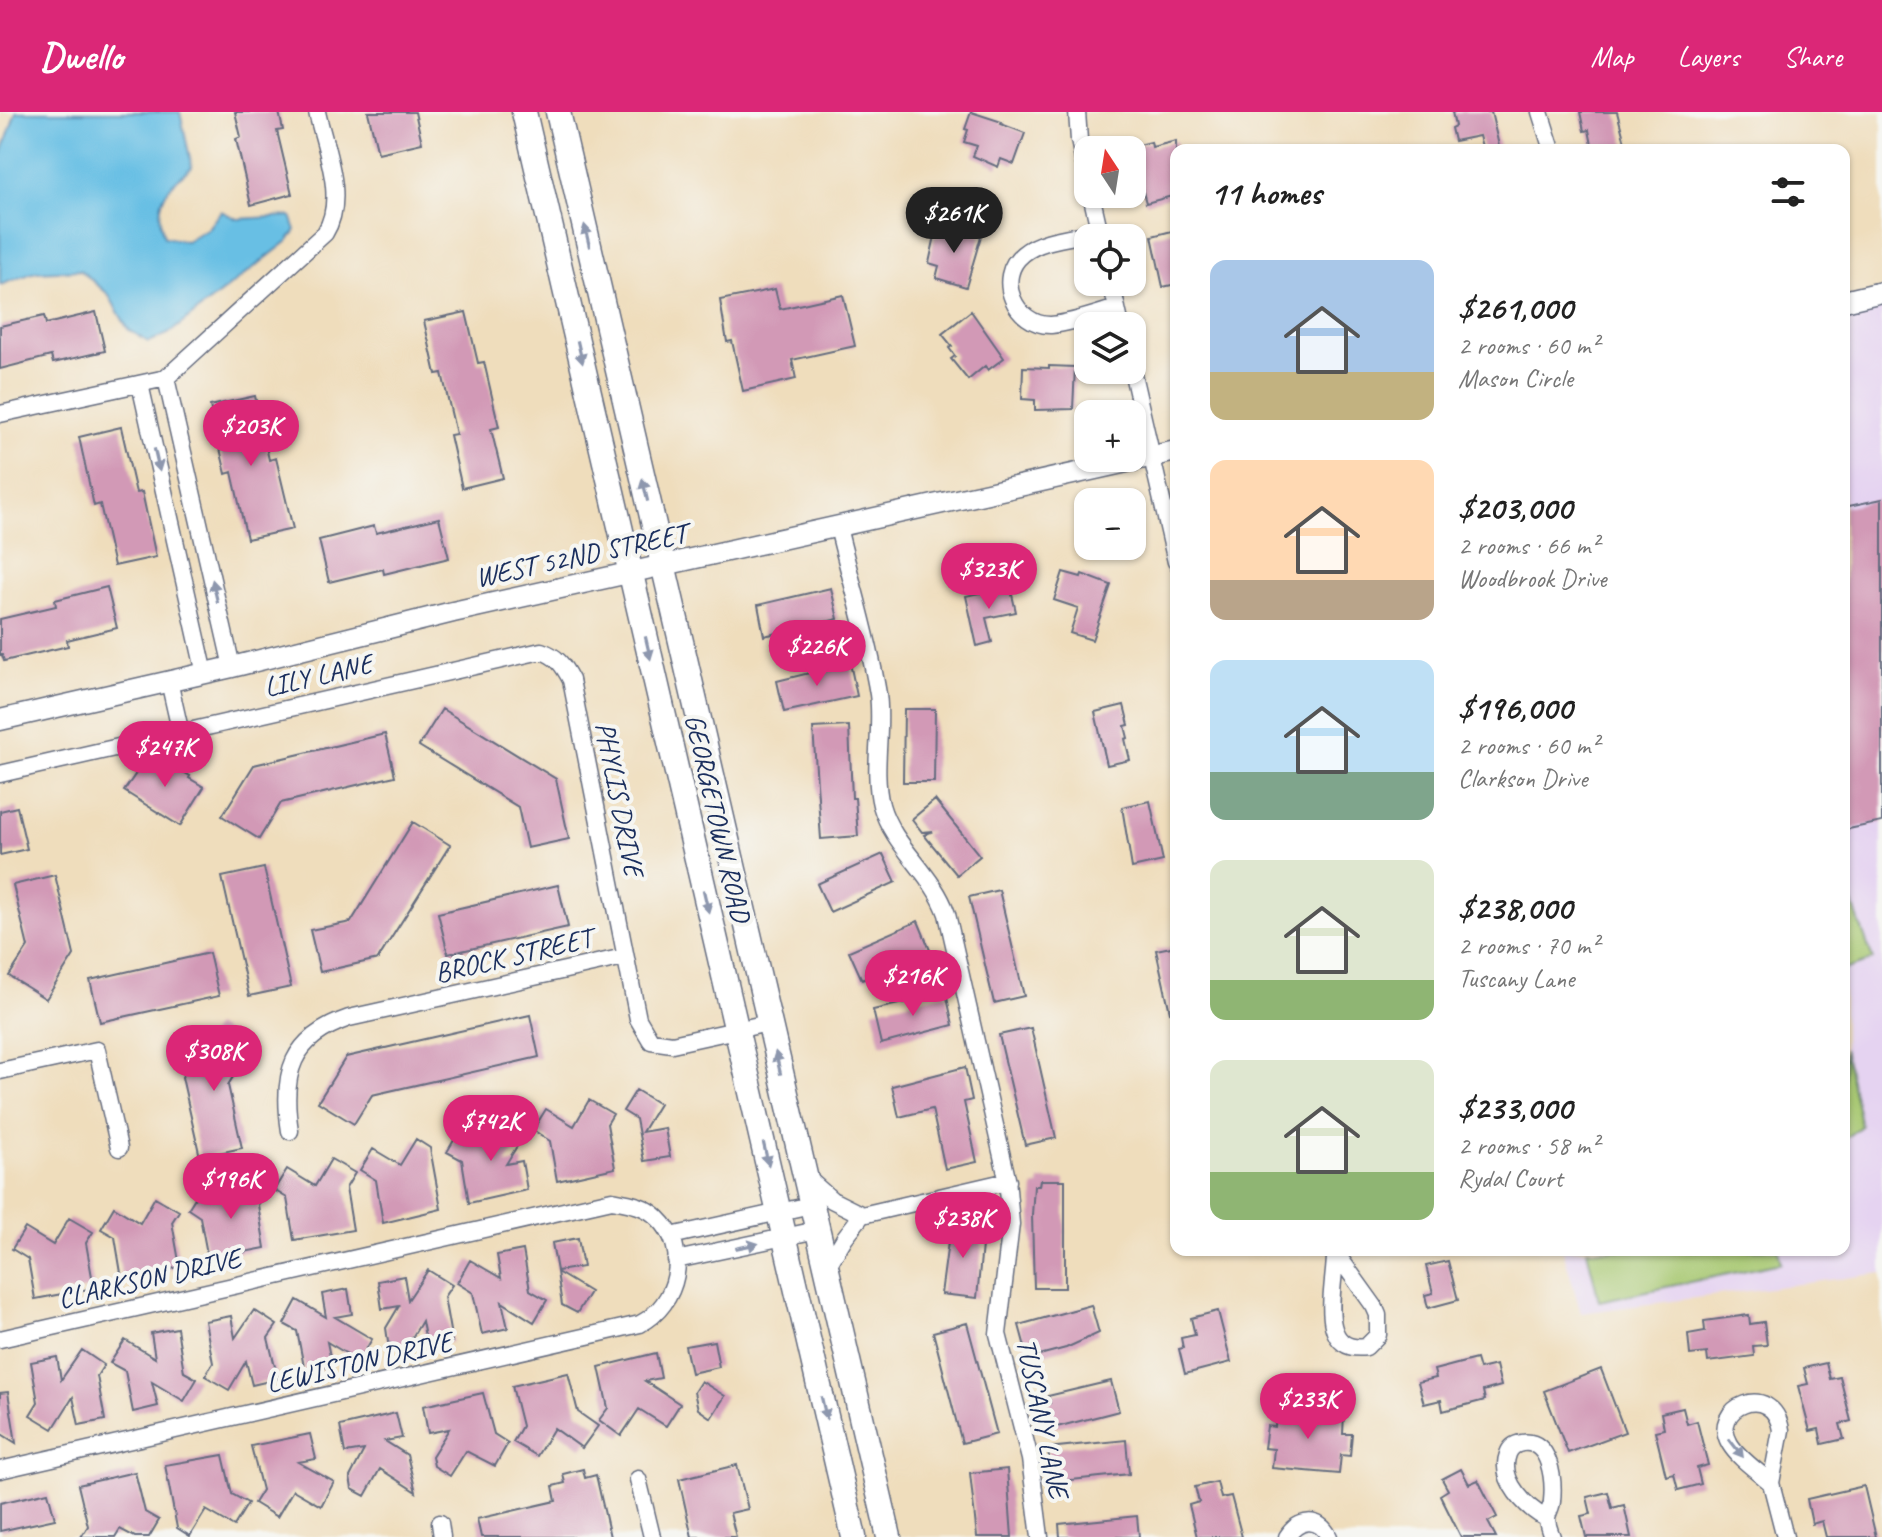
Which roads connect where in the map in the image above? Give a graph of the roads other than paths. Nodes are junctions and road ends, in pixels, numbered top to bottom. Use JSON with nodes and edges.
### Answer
{"nodes":[{"id":1,"x":317,"y":112,"type":"edge"},
{"id":2,"x":524,"y":112,"type":"edge"},
{"id":3,"x":558,"y":112,"type":"edge"},
{"id":4,"x":1077,"y":112,"type":"edge"},
{"id":5,"x":1540,"y":112,"type":"edge"},
{"id":6,"x":1079,"y":136,"type":"edge"},
{"id":7,"x":1550,"y":144,"type":"edge"},
{"id":8,"x":1074,"y":239,"type":"edge"},
{"id":9,"x":1882,"y":292,"type":"edge"},
{"id":10,"x":1114,"y":296,"type":"edge"},
{"id":11,"x":1850,"y":300,"type":"edge"},
{"id":12,"x":1117,"y":308,"type":"junction"},
{"id":13,"x":1118,"y":312,"type":"edge"},
{"id":14,"x":166,"y":378,"type":"junction"},
{"id":15,"x":140,"y":384,"type":"junction"},
{"id":16,"x":1135,"y":384,"type":"edge"},
{"id":17,"x":0,"y":414,"type":"edge"},
{"id":18,"x":1170,"y":452,"type":"edge"},
{"id":19,"x":1151,"y":456,"type":"junction"},
{"id":20,"x":838,"y":527,"type":"junction"},
{"id":21,"x":1170,"y":537,"type":"edge"},
{"id":22,"x":663,"y":566,"type":"junction"},
{"id":23,"x":630,"y":572,"type":"junction"},
{"id":24,"x":554,"y":656,"type":"joint"},
{"id":25,"x":232,"y":667,"type":"junction"},
{"id":26,"x":205,"y":674,"type":"junction"},
{"id":27,"x":169,"y":681,"type":"junction"},
{"id":28,"x":0,"y":720,"type":"edge"},
{"id":29,"x":181,"y":734,"type":"junction"},
{"id":30,"x":0,"y":774,"type":"edge"},
{"id":31,"x":624,"y":957,"type":"junction"},
{"id":32,"x":768,"y":1023,"type":"junction"},
{"id":33,"x":737,"y":1030,"type":"junction"},
{"id":34,"x":0,"y":1071,"type":"edge"},
{"id":35,"x":290,"y":1131,"type":"dead end"},
{"id":36,"x":119,"y":1148,"type":"dead end"},
{"id":37,"x":805,"y":1176,"type":"junction"},
{"id":38,"x":1008,"y":1181,"type":"junction"},
{"id":39,"x":811,"y":1205,"type":"junction"},
{"id":40,"x":779,"y":1212,"type":"junction"},
{"id":41,"x":862,"y":1215,"type":"junction"},
{"id":42,"x":817,"y":1230,"type":"junction"},
{"id":43,"x":784,"y":1238,"type":"junction"},
{"id":44,"x":674,"y":1248,"type":"junction"},
{"id":45,"x":1336,"y":1256,"type":"edge"},
{"id":46,"x":1339,"y":1256,"type":"edge"},
{"id":47,"x":826,"y":1269,"type":"junction"},
{"id":48,"x":0,"y":1339,"type":"edge"},
{"id":49,"x":0,"y":1470,"type":"edge"},
{"id":50,"x":638,"y":1479,"type":"dead end"},
{"id":51,"x":1771,"y":1483,"type":"junction"},
{"id":52,"x":1547,"y":1519,"type":"dead end"},
{"id":53,"x":652,"y":1537,"type":"edge"},
{"id":54,"x":854,"y":1537,"type":"edge"},
{"id":55,"x":889,"y":1537,"type":"edge"},
{"id":56,"x":1040,"y":1537,"type":"edge"},
{"id":57,"x":1287,"y":1537,"type":"edge"},
{"id":58,"x":1329,"y":1537,"type":"edge"},
{"id":59,"x":1552,"y":1537,"type":"edge"},
{"id":60,"x":1785,"y":1537,"type":"edge"}],
"edges":[{"from":1,"to":14,"type":"street"},
{"from":2,"to":23,"type":"main road","name":"GEORGETOWN ROAD","one_way":true},
{"from":22,"to":3,"type":"main road","name":"GEORGETOWN ROAD","one_way":true},
{"from":4,"to":6,"type":"street"},
{"from":5,"to":7,"type":"street"},
{"from":8,"to":12,"type":"street"},
{"from":9,"to":11,"type":"street"},
{"from":10,"to":12,"type":"street"},
{"from":12,"to":13,"type":"street"},
{"from":14,"to":15,"type":"street"},
{"from":25,"to":14,"type":"street","one_way":true},
{"from":15,"to":17,"type":"street"},
{"from":15,"to":26,"type":"street","one_way":true},
{"from":16,"to":19,"type":"street"},
{"from":18,"to":19,"type":"street","name":"WEST 52ND STREET"},
{"from":19,"to":20,"type":"street","name":"WEST 52ND STREET"},
{"from":19,"to":21,"type":"street"},
{"from":20,"to":22,"type":"street","name":"WEST 52ND STREET"},
{"from":20,"to":38,"type":"street","name":"TUSCANY LANE"},
{"from":22,"to":23,"type":"street","name":"WEST 52ND STREET"},
{"from":22,"to":32,"type":"main road","name":"GEORGETOWN ROAD"},
{"from":23,"to":25,"type":"street","name":"WEST 52ND STREET"},
{"from":23,"to":33,"type":"main road","name":"GEORGETOWN ROAD","one_way":true},
{"from":24,"to":29,"type":"street","name":"LILY LANE"},
{"from":24,"to":31,"type":"street","name":"PHYLIS DRIVE"},
{"from":25,"to":26,"type":"street","name":"WEST 52ND STREET"},
{"from":26,"to":27,"type":"street","name":"WEST 52ND STREET"},
{"from":27,"to":28,"type":"street","name":"WEST 52ND STREET"},
{"from":27,"to":29,"type":"street"},
{"from":29,"to":30,"type":"street","name":"LILY LANE"},
{"from":31,"to":33,"type":"street","name":"BROCK STREET"},
{"from":31,"to":35,"type":"street","name":"BROCK STREET"},
{"from":32,"to":33,"type":"street","name":"BROCK STREET"},
{"from":37,"to":32,"type":"main road","name":"GEORGETOWN ROAD","one_way":true},
{"from":33,"to":40,"type":"main road","name":"GEORGETOWN ROAD","one_way":true},
{"from":34,"to":36,"type":"street"},
{"from":37,"to":39,"type":"main road","name":"GEORGETOWN ROAD"},
{"from":37,"to":41,"type":"street"},
{"from":38,"to":41,"type":"street"},
{"from":38,"to":56,"type":"street","name":"TUSCANY LANE"},
{"from":39,"to":40,"type":"street"},
{"from":39,"to":42,"type":"main road","name":"GEORGETOWN ROAD"},
{"from":40,"to":43,"type":"main road","name":"GEORGETOWN ROAD"},
{"from":40,"to":44,"type":"street"},
{"from":41,"to":47,"type":"street"},
{"from":42,"to":43,"type":"street"},
{"from":42,"to":47,"type":"main road","name":"GEORGETOWN ROAD"},
{"from":44,"to":43,"type":"street","one_way":true},
{"from":43,"to":54,"type":"main road","name":"GEORGETOWN ROAD","one_way":true},
{"from":44,"to":48,"type":"street","name":"CLARKSON DRIVE"},
{"from":44,"to":49,"type":"street","name":"LEWISTON DRIVE"},
{"from":45,"to":46,"type":"street"},
{"from":47,"to":55,"type":"main road","name":"GEORGETOWN ROAD"},
{"from":50,"to":53,"type":"street"},
{"from":51,"to":51,"type":"street","one_way":true},
{"from":51,"to":60,"type":"street"},
{"from":52,"to":59,"type":"street"},
{"from":57,"to":58,"type":"street"}]}
